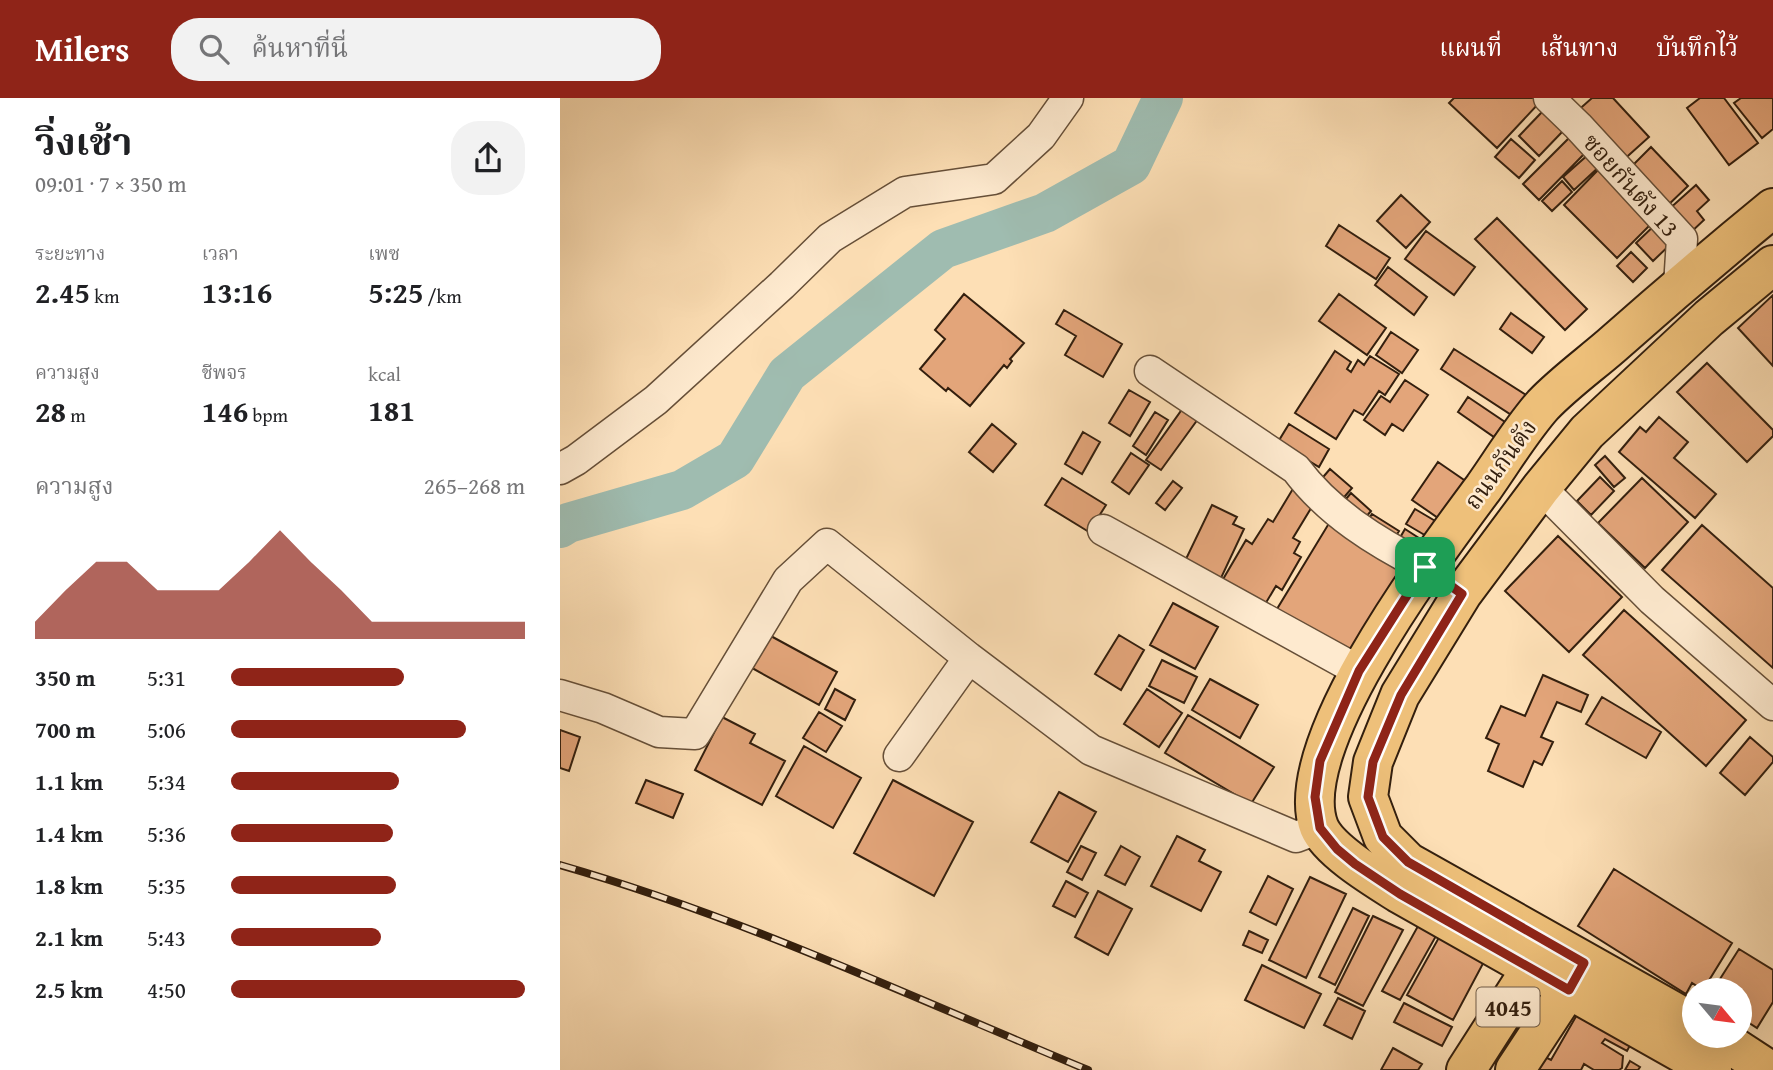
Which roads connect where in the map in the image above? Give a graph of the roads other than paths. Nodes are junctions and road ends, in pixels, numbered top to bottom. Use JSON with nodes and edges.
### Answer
{"nodes":[{"id":1,"x":1068,"y":98,"type":"edge"},
{"id":2,"x":1549,"y":98,"type":"edge"},
{"id":3,"x":1773,"y":208,"type":"edge"},
{"id":4,"x":1773,"y":265,"type":"edge"},
{"id":5,"x":1679,"y":286,"type":"junction"},
{"id":6,"x":1709,"y":318,"type":"junction"},
{"id":7,"x":1150,"y":371,"type":"dead end"},
{"id":8,"x":560,"y":469,"type":"edge"},
{"id":9,"x":1541,"y":488,"type":"junction"},
{"id":10,"x":1103,"y":530,"type":"dead end"},
{"id":11,"x":1425,"y":567,"type":"junction"},
{"id":12,"x":1462,"y":594,"type":"junction"},
{"id":13,"x":969,"y":658,"type":"junction"},
{"id":14,"x":1359,"y":671,"type":"junction"},
{"id":15,"x":560,"y":695,"type":"edge"},
{"id":16,"x":1773,"y":705,"type":"edge"},
{"id":17,"x":899,"y":755,"type":"dead end"},
{"id":18,"x":1320,"y":828,"type":"junction"},
{"id":19,"x":1540,"y":956,"type":"junction"},
{"id":20,"x":1577,"y":977,"type":"junction"},
{"id":21,"x":1682,"y":1018,"type":"edge"},
{"id":22,"x":1735,"y":1048,"type":"edge"},
{"id":23,"x":1466,"y":1070,"type":"edge"},
{"id":24,"x":1515,"y":1070,"type":"edge"},
{"id":25,"x":1712,"y":1070,"type":"edge"},
{"id":26,"x":1769,"y":1070,"type":"edge"}],
"edges":[{"from":1,"to":8,"type":"street"},
{"from":2,"to":5,"type":"street","name":"ซอยกันตัง 13"},
{"from":3,"to":5,"type":"main road","name":"ถนนกันตัง"},
{"from":4,"to":6,"type":"main road","name":"ถนนกันตัง"},
{"from":5,"to":6,"type":"main road"},
{"from":5,"to":11,"type":"main road","name":"ถนนกันตัง"},
{"from":6,"to":9,"type":"main road","name":"ถนนกันตัง"},
{"from":7,"to":11,"type":"street"},
{"from":9,"to":12,"type":"main road","name":"ถนนกันตัง"},
{"from":9,"to":16,"type":"street"},
{"from":10,"to":14,"type":"street"},
{"from":11,"to":12,"type":"main road"},
{"from":11,"to":14,"type":"main road","name":"ถนนกันตัง"},
{"from":12,"to":19,"type":"main road","name":"ถนนกันตัง"},
{"from":13,"to":15,"type":"street"},
{"from":13,"to":17,"type":"street"},
{"from":13,"to":18,"type":"street"},
{"from":14,"to":18,"type":"main road","name":"ถนนกันตัง"},
{"from":18,"to":19,"type":"main road","name":"ถนนกันตัง"},
{"from":19,"to":20,"type":"main road","name":"ถนนกันตัง"},
{"from":19,"to":23,"type":"main road","number":"4045"},
{"from":20,"to":21,"type":"main road","name":"ถนนกันตัง"},
{"from":20,"to":24,"type":"main road","number":"4045"},
{"from":20,"to":25,"type":"main road","name":"ถนนกันตัง"},
{"from":22,"to":26,"type":"main road"}]}
